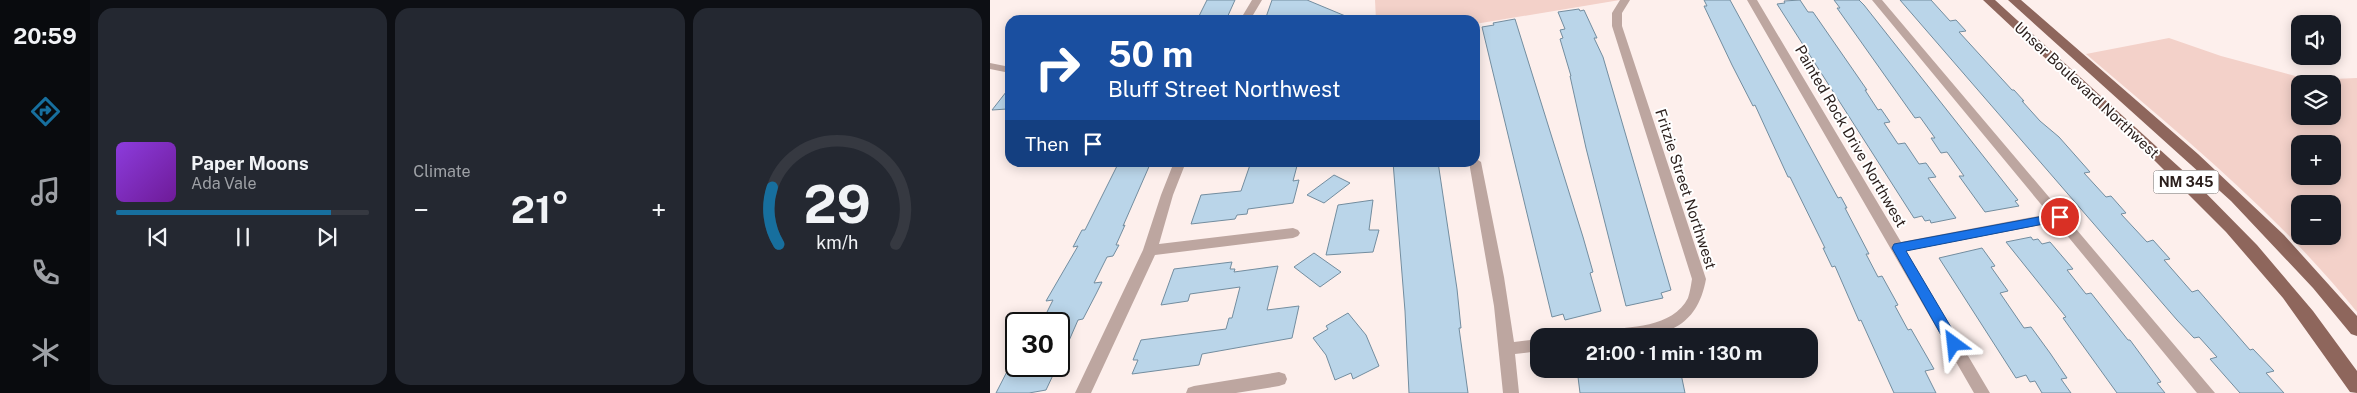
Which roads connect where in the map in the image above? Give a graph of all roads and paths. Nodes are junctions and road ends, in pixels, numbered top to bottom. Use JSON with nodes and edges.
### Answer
{"nodes":[{"id":1,"x":1257,"y":0,"type":"edge"},
{"id":2,"x":1625,"y":0,"type":"edge"},
{"id":3,"x":1752,"y":0,"type":"edge"},
{"id":4,"x":1877,"y":0,"type":"edge"},
{"id":5,"x":1989,"y":0,"type":"edge"},
{"id":6,"x":2014,"y":0,"type":"edge"},
{"id":7,"x":1248,"y":15,"type":"edge"},
{"id":8,"x":990,"y":66,"type":"edge"},
{"id":9,"x":1005,"y":69,"type":"edge"},
{"id":10,"x":1178,"y":167,"type":"edge"},
{"id":11,"x":1476,"y":167,"type":"edge"},
{"id":12,"x":2060,"y":217,"type":"junction"},
{"id":13,"x":1293,"y":233,"type":"dead end"},
{"id":14,"x":1898,"y":248,"type":"junction"},
{"id":15,"x":1150,"y":250,"type":"junction"},
{"id":16,"x":1648,"y":328,"type":"edge"},
{"id":17,"x":2357,"y":329,"type":"edge"},
{"id":18,"x":1530,"y":346,"type":"edge"},
{"id":19,"x":1508,"y":349,"type":"junction"},
{"id":20,"x":1279,"y":379,"type":"dead end"},
{"id":21,"x":2357,"y":386,"type":"edge"},
{"id":22,"x":1083,"y":393,"type":"edge"},
{"id":23,"x":1194,"y":393,"type":"edge"},
{"id":24,"x":1510,"y":393,"type":"edge"},
{"id":25,"x":1982,"y":393,"type":"edge"},
{"id":26,"x":2207,"y":393,"type":"edge"}],
"edges":[{"from":1,"to":7,"type":"street"},
{"from":2,"to":16,"type":"street","name":"Fritzie Street Northwest"},
{"from":3,"to":14,"type":"street","name":"Painted Rock Drive Northwest"},
{"from":4,"to":12,"type":"street"},
{"from":5,"to":21,"type":"main road","name":"Unser Boulevard Northwest","number":"NM 345"},
{"from":6,"to":17,"type":"main road","name":"Unser Boulevard Northwest","number":"NM 345"},
{"from":8,"to":9,"type":"street"},
{"from":10,"to":15,"type":"street"},
{"from":11,"to":19,"type":"street"},
{"from":12,"to":14,"type":"street"},
{"from":12,"to":26,"type":"street"},
{"from":13,"to":15,"type":"street"},
{"from":14,"to":25,"type":"street","name":"Painted Rock Drive Northwest"},
{"from":15,"to":22,"type":"street"},
{"from":18,"to":19,"type":"street"},
{"from":19,"to":24,"type":"street"},
{"from":20,"to":23,"type":"street"}]}
